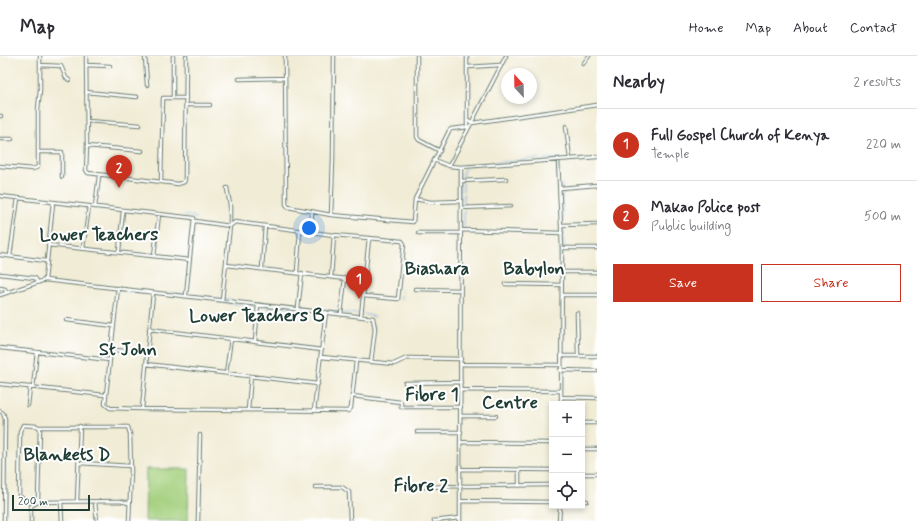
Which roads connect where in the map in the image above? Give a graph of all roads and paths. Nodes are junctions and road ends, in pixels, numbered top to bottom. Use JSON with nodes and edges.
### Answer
{"nodes":[{"id":1,"x":40,"y":56,"type":"edge"},
{"id":2,"x":86,"y":56,"type":"edge"},
{"id":3,"x":145,"y":56,"type":"edge"},
{"id":4,"x":173,"y":56,"type":"edge"},
{"id":5,"x":186,"y":56,"type":"edge"},
{"id":6,"x":285,"y":56,"type":"edge"},
{"id":7,"x":334,"y":56,"type":"edge"},
{"id":8,"x":417,"y":56,"type":"edge"},
{"id":9,"x":467,"y":56,"type":"edge"},
{"id":10,"x":506,"y":56,"type":"edge"},
{"id":11,"x":589,"y":56,"type":"edge"},
{"id":12,"x":583,"y":64,"type":"dead end"},
{"id":13,"x":40,"y":65,"type":"junction"},
{"id":14,"x":87,"y":65,"type":"junction"},
{"id":15,"x":500,"y":65,"type":"junction"},
{"id":16,"x":110,"y":66,"type":"dead end"},
{"id":17,"x":468,"y":67,"type":"junction"},
{"id":18,"x":284,"y":78,"type":"junction"},
{"id":19,"x":239,"y":79,"type":"dead end"},
{"id":20,"x":69,"y":80,"type":"dead end"},
{"id":21,"x":147,"y":85,"type":"dead end"},
{"id":22,"x":86,"y":92,"type":"junction"},
{"id":23,"x":137,"y":97,"type":"dead end"},
{"id":24,"x":173,"y":97,"type":"junction"},
{"id":25,"x":186,"y":98,"type":"junction"},
{"id":26,"x":187,"y":105,"type":"junction"},
{"id":27,"x":210,"y":105,"type":"dead end"},
{"id":28,"x":597,"y":105,"type":"edge"},
{"id":29,"x":86,"y":121,"type":"junction"},
{"id":30,"x":468,"y":121,"type":"junction"},
{"id":31,"x":472,"y":123,"type":"junction"},
{"id":32,"x":140,"y":125,"type":"dead end"},
{"id":33,"x":468,"y":126,"type":"junction"},
{"id":34,"x":566,"y":126,"type":"dead end"},
{"id":35,"x":0,"y":139,"type":"edge"},
{"id":36,"x":12,"y":139,"type":"dead end"},
{"id":37,"x":87,"y":146,"type":"junction"},
{"id":38,"x":142,"y":151,"type":"dead end"},
{"id":39,"x":440,"y":151,"type":"junction"},
{"id":40,"x":39,"y":152,"type":"junction"},
{"id":41,"x":597,"y":157,"type":"edge"},
{"id":42,"x":558,"y":159,"type":"junction"},
{"id":43,"x":570,"y":159,"type":"junction"},
{"id":44,"x":434,"y":160,"type":"junction"},
{"id":45,"x":0,"y":166,"type":"edge"},
{"id":46,"x":449,"y":166,"type":"junction"},
{"id":47,"x":461,"y":167,"type":"junction"},
{"id":48,"x":99,"y":176,"type":"junction"},
{"id":49,"x":62,"y":177,"type":"dead end"},
{"id":50,"x":506,"y":179,"type":"dead end"},
{"id":51,"x":461,"y":181,"type":"junction"},
{"id":52,"x":161,"y":182,"type":"junction"},
{"id":53,"x":597,"y":185,"type":"edge"},
{"id":54,"x":227,"y":188,"type":"dead end"},
{"id":55,"x":561,"y":188,"type":"junction"},
{"id":56,"x":0,"y":196,"type":"edge"},
{"id":57,"x":18,"y":198,"type":"junction"},
{"id":58,"x":415,"y":199,"type":"junction"},
{"id":59,"x":461,"y":201,"type":"junction"},
{"id":60,"x":53,"y":203,"type":"junction"},
{"id":61,"x":511,"y":206,"type":"dead end"},
{"id":62,"x":89,"y":207,"type":"junction"},
{"id":63,"x":95,"y":207,"type":"junction"},
{"id":64,"x":461,"y":208,"type":"junction"},
{"id":65,"x":123,"y":211,"type":"junction"},
{"id":66,"x":312,"y":212,"type":"junction"},
{"id":67,"x":159,"y":214,"type":"junction"},
{"id":68,"x":331,"y":215,"type":"junction"},
{"id":69,"x":195,"y":221,"type":"junction"},
{"id":70,"x":597,"y":224,"type":"edge"},
{"id":71,"x":230,"y":225,"type":"junction"},
{"id":72,"x":562,"y":225,"type":"junction"},
{"id":73,"x":265,"y":226,"type":"junction"},
{"id":74,"x":300,"y":231,"type":"junction"},
{"id":75,"x":311,"y":232,"type":"junction"},
{"id":76,"x":462,"y":232,"type":"junction"},
{"id":77,"x":418,"y":233,"type":"dead end"},
{"id":78,"x":562,"y":233,"type":"junction"},
{"id":79,"x":334,"y":235,"type":"junction"},
{"id":80,"x":369,"y":238,"type":"junction"},
{"id":81,"x":48,"y":245,"type":"junction"},
{"id":82,"x":83,"y":248,"type":"junction"},
{"id":83,"x":562,"y":248,"type":"junction"},
{"id":84,"x":597,"y":248,"type":"edge"},
{"id":85,"x":119,"y":251,"type":"junction"},
{"id":86,"x":0,"y":255,"type":"edge"},
{"id":87,"x":10,"y":256,"type":"junction"},
{"id":88,"x":154,"y":256,"type":"junction"},
{"id":89,"x":190,"y":260,"type":"junction"},
{"id":90,"x":46,"y":261,"type":"junction"},
{"id":91,"x":226,"y":265,"type":"junction"},
{"id":92,"x":262,"y":268,"type":"junction"},
{"id":93,"x":296,"y":272,"type":"junction"},
{"id":94,"x":562,"y":272,"type":"junction"},
{"id":95,"x":597,"y":272,"type":"edge"},
{"id":96,"x":302,"y":273,"type":"junction"},
{"id":97,"x":0,"y":274,"type":"edge"},
{"id":98,"x":331,"y":277,"type":"junction"},
{"id":99,"x":345,"y":278,"type":"junction"},
{"id":100,"x":45,"y":280,"type":"junction"},
{"id":101,"x":37,"y":281,"type":"junction"},
{"id":102,"x":364,"y":281,"type":"junction"},
{"id":103,"x":505,"y":284,"type":"dead end"},
{"id":104,"x":562,"y":285,"type":"junction"},
{"id":105,"x":0,"y":288,"type":"edge"},
{"id":106,"x":118,"y":288,"type":"junction"},
{"id":107,"x":415,"y":289,"type":"dead end"},
{"id":108,"x":460,"y":290,"type":"junction"},
{"id":109,"x":6,"y":292,"type":"junction"},
{"id":110,"x":153,"y":293,"type":"junction"},
{"id":111,"x":0,"y":295,"type":"edge"},
{"id":112,"x":186,"y":295,"type":"junction"},
{"id":113,"x":562,"y":295,"type":"junction"},
{"id":114,"x":597,"y":295,"type":"edge"},
{"id":115,"x":363,"y":296,"type":"junction"},
{"id":116,"x":222,"y":300,"type":"junction"},
{"id":117,"x":258,"y":305,"type":"junction"},
{"id":118,"x":298,"y":308,"type":"junction"},
{"id":119,"x":326,"y":312,"type":"junction"},
{"id":120,"x":577,"y":313,"type":"dead end"},
{"id":121,"x":341,"y":314,"type":"junction"},
{"id":122,"x":361,"y":316,"type":"junction"},
{"id":123,"x":66,"y":320,"type":"dead end"},
{"id":124,"x":114,"y":326,"type":"junction"},
{"id":125,"x":149,"y":329,"type":"junction"},
{"id":126,"x":231,"y":339,"type":"junction"},
{"id":127,"x":255,"y":342,"type":"junction"},
{"id":128,"x":0,"y":348,"type":"edge"},
{"id":129,"x":111,"y":350,"type":"junction"},
{"id":130,"x":322,"y":350,"type":"junction"},
{"id":131,"x":37,"y":352,"type":"junction"},
{"id":132,"x":146,"y":352,"type":"junction"},
{"id":133,"x":561,"y":356,"type":"junction"},
{"id":134,"x":578,"y":356,"type":"junction"},
{"id":135,"x":597,"y":356,"type":"edge"},
{"id":136,"x":321,"y":357,"type":"junction"},
{"id":137,"x":461,"y":359,"type":"junction"},
{"id":138,"x":110,"y":360,"type":"junction"},
{"id":139,"x":356,"y":361,"type":"junction"},
{"id":140,"x":371,"y":362,"type":"junction"},
{"id":141,"x":146,"y":364,"type":"junction"},
{"id":142,"x":461,"y":364,"type":"junction"},
{"id":143,"x":560,"y":364,"type":"junction"},
{"id":144,"x":560,"y":370,"type":"junction"},
{"id":145,"x":597,"y":371,"type":"edge"},
{"id":146,"x":226,"y":373,"type":"junction"},
{"id":147,"x":251,"y":376,"type":"junction"},
{"id":148,"x":461,"y":382,"type":"junction"},
{"id":149,"x":405,"y":383,"type":"dead end"},
{"id":150,"x":0,"y":384,"type":"edge"},
{"id":151,"x":318,"y":384,"type":"junction"},
{"id":152,"x":31,"y":387,"type":"junction"},
{"id":153,"x":460,"y":390,"type":"junction"},
{"id":154,"x":561,"y":391,"type":"junction"},
{"id":155,"x":105,"y":394,"type":"junction"},
{"id":156,"x":352,"y":396,"type":"junction"},
{"id":157,"x":561,"y":397,"type":"junction"},
{"id":158,"x":597,"y":398,"type":"edge"},
{"id":159,"x":560,"y":401,"type":"edge"},
{"id":160,"x":28,"y":404,"type":"dead end"},
{"id":161,"x":461,"y":407,"type":"junction"},
{"id":162,"x":142,"y":409,"type":"junction"},
{"id":163,"x":248,"y":410,"type":"junction"},
{"id":164,"x":0,"y":411,"type":"edge"},
{"id":165,"x":314,"y":411,"type":"junction"},
{"id":166,"x":461,"y":416,"type":"junction"},
{"id":167,"x":496,"y":416,"type":"dead end"},
{"id":168,"x":585,"y":423,"type":"edge"},
{"id":169,"x":597,"y":423,"type":"edge"},
{"id":170,"x":80,"y":426,"type":"junction"},
{"id":171,"x":39,"y":427,"type":"junction"},
{"id":172,"x":417,"y":432,"type":"dead end"},
{"id":173,"x":461,"y":432,"type":"junction"},
{"id":174,"x":200,"y":435,"type":"dead end"},
{"id":175,"x":460,"y":442,"type":"junction"},
{"id":176,"x":549,"y":443,"type":"edge"},
{"id":177,"x":585,"y":449,"type":"edge"},
{"id":178,"x":597,"y":449,"type":"edge"},
{"id":179,"x":79,"y":463,"type":"junction"},
{"id":180,"x":131,"y":466,"type":"junction"},
{"id":181,"x":460,"y":469,"type":"junction"},
{"id":182,"x":519,"y":470,"type":"junction"},
{"id":183,"x":549,"y":470,"type":"edge"},
{"id":184,"x":0,"y":473,"type":"edge"},
{"id":185,"x":5,"y":474,"type":"junction"},
{"id":186,"x":585,"y":474,"type":"edge"},
{"id":187,"x":597,"y":474,"type":"edge"},
{"id":188,"x":549,"y":485,"type":"edge"},
{"id":189,"x":315,"y":486,"type":"dead end"},
{"id":190,"x":460,"y":486,"type":"junction"},
{"id":191,"x":519,"y":486,"type":"junction"},
{"id":192,"x":423,"y":487,"type":"dead end"},
{"id":193,"x":38,"y":500,"type":"junction"},
{"id":194,"x":77,"y":501,"type":"junction"},
{"id":195,"x":460,"y":501,"type":"junction"},
{"id":196,"x":61,"y":502,"type":"junction"},
{"id":197,"x":95,"y":502,"type":"junction"},
{"id":198,"x":549,"y":502,"type":"edge"},
{"id":199,"x":129,"y":503,"type":"junction"},
{"id":200,"x":560,"y":509,"type":"edge"},
{"id":201,"x":460,"y":519,"type":"edge"},
{"id":202,"x":4,"y":521,"type":"edge"},
{"id":203,"x":31,"y":521,"type":"edge"},
{"id":204,"x":62,"y":521,"type":"edge"},
{"id":205,"x":97,"y":521,"type":"edge"},
{"id":206,"x":129,"y":521,"type":"edge"},
{"id":207,"x":198,"y":521,"type":"edge"},
{"id":208,"x":350,"y":521,"type":"edge"},
{"id":209,"x":434,"y":521,"type":"edge"},
{"id":210,"x":559,"y":521,"type":"edge"}],
"edges":[{"from":1,"to":13,"type":"street"},
{"from":2,"to":14,"type":"street"},
{"from":3,"to":21,"type":"street"},
{"from":4,"to":24,"type":"street"},
{"from":5,"to":25,"type":"street"},
{"from":6,"to":18,"type":"street"},
{"from":7,"to":68,"type":"street"},
{"from":8,"to":39,"type":"street"},
{"from":9,"to":17,"type":"street"},
{"from":10,"to":15,"type":"street"},
{"from":11,"to":12,"type":"street"},
{"from":13,"to":20,"type":"street"},
{"from":13,"to":40,"type":"street"},
{"from":14,"to":16,"type":"street"},
{"from":14,"to":22,"type":"street"},
{"from":15,"to":17,"type":"street"},
{"from":15,"to":31,"type":"street"},
{"from":17,"to":30,"type":"street"},
{"from":18,"to":19,"type":"street"},
{"from":18,"to":66,"type":"street"},
{"from":22,"to":23,"type":"street"},
{"from":22,"to":29,"type":"street"},
{"from":24,"to":25,"type":"street"},
{"from":24,"to":52,"type":"street"},
{"from":25,"to":26,"type":"street"},
{"from":26,"to":27,"type":"street"},
{"from":26,"to":52,"type":"street"},
{"from":28,"to":31,"type":"street"},
{"from":29,"to":32,"type":"street"},
{"from":29,"to":37,"type":"street"},
{"from":30,"to":31,"type":"street"},
{"from":30,"to":33,"type":"street"},
{"from":31,"to":33,"type":"street"},
{"from":33,"to":39,"type":"street"},
{"from":33,"to":46,"type":"street"},
{"from":34,"to":43,"type":"street"},
{"from":35,"to":36,"type":"street"},
{"from":37,"to":38,"type":"street"},
{"from":37,"to":48,"type":"street"},
{"from":39,"to":44,"type":"street"},
{"from":40,"to":45,"type":"street"},
{"from":40,"to":49,"type":"street"},
{"from":41,"to":43,"type":"street"},
{"from":42,"to":43,"type":"street"},
{"from":42,"to":47,"type":"street"},
{"from":42,"to":55,"type":"street"},
{"from":44,"to":46,"type":"street"},
{"from":44,"to":58,"type":"street"},
{"from":46,"to":47,"type":"street"},
{"from":47,"to":51,"type":"street"},
{"from":48,"to":52,"type":"street"},
{"from":48,"to":63,"type":"street"},
{"from":50,"to":51,"type":"street"},
{"from":51,"to":59,"type":"street"},
{"from":53,"to":55,"type":"street"},
{"from":54,"to":71,"type":"street"},
{"from":55,"to":72,"type":"street"},
{"from":56,"to":57,"type":"street"},
{"from":57,"to":60,"type":"street"},
{"from":57,"to":87,"type":"street"},
{"from":58,"to":59,"type":"street"},
{"from":58,"to":68,"type":"street"},
{"from":59,"to":64,"type":"street"},
{"from":60,"to":62,"type":"street"},
{"from":60,"to":81,"type":"street"},
{"from":61,"to":64,"type":"street"},
{"from":62,"to":63,"type":"street"},
{"from":62,"to":82,"type":"street"},
{"from":63,"to":65,"type":"street"},
{"from":64,"to":76,"type":"street"},
{"from":65,"to":67,"type":"street"},
{"from":65,"to":85,"type":"street"},
{"from":66,"to":68,"type":"street"},
{"from":66,"to":75,"type":"street"},
{"from":67,"to":69,"type":"street"},
{"from":67,"to":88,"type":"street"},
{"from":69,"to":71,"type":"street"},
{"from":69,"to":89,"type":"street"},
{"from":70,"to":72,"type":"street"},
{"from":71,"to":73,"type":"street"},
{"from":71,"to":91,"type":"street"},
{"from":72,"to":78,"type":"street"},
{"from":73,"to":74,"type":"street"},
{"from":73,"to":92,"type":"street"},
{"from":74,"to":75,"type":"street"},
{"from":74,"to":93,"type":"street"},
{"from":75,"to":79,"type":"street"},
{"from":76,"to":77,"type":"street"},
{"from":76,"to":78,"type":"street"},
{"from":76,"to":108,"type":"street"},
{"from":78,"to":83,"type":"street"},
{"from":79,"to":80,"type":"street"},
{"from":79,"to":98,"type":"street"},
{"from":80,"to":102,"type":"street"},
{"from":80,"to":115,"type":"street"},
{"from":81,"to":82,"type":"street"},
{"from":81,"to":90,"type":"street"},
{"from":82,"to":85,"type":"street"},
{"from":83,"to":84,"type":"street"},
{"from":83,"to":94,"type":"street"},
{"from":85,"to":88,"type":"street"},
{"from":86,"to":87,"type":"street"},
{"from":87,"to":90,"type":"street"},
{"from":88,"to":89,"type":"street"},
{"from":89,"to":112,"type":"street"},
{"from":90,"to":100,"type":"street"},
{"from":91,"to":92,"type":"street"},
{"from":91,"to":116,"type":"street"},
{"from":92,"to":93,"type":"street"},
{"from":93,"to":96,"type":"street"},
{"from":94,"to":95,"type":"street"},
{"from":94,"to":104,"type":"street"},
{"from":96,"to":98,"type":"street"},
{"from":96,"to":118,"type":"street"},
{"from":97,"to":101,"type":"street"},
{"from":98,"to":99,"type":"street"},
{"from":99,"to":102,"type":"street"},
{"from":99,"to":121,"type":"street"},
{"from":100,"to":101,"type":"street"},
{"from":100,"to":106,"type":"street"},
{"from":101,"to":109,"type":"street"},
{"from":102,"to":115,"type":"street"},
{"from":103,"to":104,"type":"street"},
{"from":104,"to":113,"type":"street"},
{"from":105,"to":109,"type":"street"},
{"from":106,"to":110,"type":"street"},
{"from":106,"to":124,"type":"street"},
{"from":107,"to":108,"type":"street"},
{"from":108,"to":137,"type":"street"},
{"from":109,"to":111,"type":"street"},
{"from":110,"to":112,"type":"street"},
{"from":110,"to":125,"type":"street"},
{"from":112,"to":116,"type":"street"},
{"from":113,"to":114,"type":"street"},
{"from":113,"to":133,"type":"street"},
{"from":115,"to":122,"type":"street"},
{"from":116,"to":117,"type":"street"},
{"from":117,"to":118,"type":"street"},
{"from":117,"to":127,"type":"street"},
{"from":118,"to":119,"type":"street"},
{"from":119,"to":121,"type":"street"},
{"from":119,"to":130,"type":"street"},
{"from":120,"to":134,"type":"street"},
{"from":121,"to":122,"type":"street"},
{"from":122,"to":140,"type":"street"},
{"from":123,"to":124,"type":"street"},
{"from":124,"to":129,"type":"street"},
{"from":125,"to":126,"type":"street"},
{"from":125,"to":132,"type":"street"},
{"from":126,"to":127,"type":"street"},
{"from":126,"to":146,"type":"street"},
{"from":127,"to":130,"type":"street"},
{"from":128,"to":131,"type":"street"},
{"from":129,"to":132,"type":"street"},
{"from":129,"to":138,"type":"street"},
{"from":130,"to":136,"type":"street"},
{"from":131,"to":138,"type":"street"},
{"from":131,"to":152,"type":"street"},
{"from":132,"to":141,"type":"street"},
{"from":133,"to":134,"type":"street"},
{"from":133,"to":143,"type":"street"},
{"from":134,"to":135,"type":"street"},
{"from":136,"to":139,"type":"street"},
{"from":136,"to":151,"type":"street"},
{"from":137,"to":140,"type":"street"},
{"from":137,"to":142,"type":"street"},
{"from":138,"to":155,"type":"street"},
{"from":139,"to":140,"type":"street"},
{"from":139,"to":156,"type":"street"},
{"from":141,"to":146,"type":"street"},
{"from":141,"to":162,"type":"street"},
{"from":142,"to":143,"type":"street"},
{"from":142,"to":148,"type":"street"},
{"from":143,"to":144,"type":"street"},
{"from":144,"to":145,"type":"street"},
{"from":144,"to":154,"type":"street"},
{"from":146,"to":147,"type":"street"},
{"from":147,"to":151,"type":"street"},
{"from":147,"to":163,"type":"street"},
{"from":148,"to":149,"type":"street"},
{"from":148,"to":153,"type":"street"},
{"from":150,"to":152,"type":"street"},
{"from":151,"to":165,"type":"street"},
{"from":152,"to":155,"type":"street"},
{"from":152,"to":160,"type":"street"},
{"from":153,"to":154,"type":"street"},
{"from":153,"to":161,"type":"street"},
{"from":154,"to":157,"type":"street"},
{"from":155,"to":162,"type":"street"},
{"from":156,"to":161,"type":"street"},
{"from":156,"to":165,"type":"street"},
{"from":157,"to":158,"type":"street"},
{"from":157,"to":159,"type":"street"},
{"from":161,"to":166,"type":"street"},
{"from":162,"to":163,"type":"street"},
{"from":163,"to":165,"type":"street"},
{"from":164,"to":185,"type":"street"},
{"from":166,"to":167,"type":"street"},
{"from":166,"to":173,"type":"street"},
{"from":168,"to":169,"type":"street"},
{"from":170,"to":171,"type":"street"},
{"from":170,"to":179,"type":"street"},
{"from":170,"to":180,"type":"street"},
{"from":171,"to":193,"type":"street"},
{"from":171,"to":193,"type":"street"},
{"from":172,"to":173,"type":"street"},
{"from":173,"to":175,"type":"street"},
{"from":174,"to":207,"type":"street"},
{"from":175,"to":176,"type":"street"},
{"from":175,"to":181,"type":"street"},
{"from":177,"to":178,"type":"street"},
{"from":179,"to":180,"type":"street"},
{"from":179,"to":194,"type":"street"},
{"from":180,"to":199,"type":"street"},
{"from":181,"to":182,"type":"street"},
{"from":181,"to":190,"type":"street"},
{"from":182,"to":183,"type":"street"},
{"from":182,"to":191,"type":"street"},
{"from":184,"to":185,"type":"street"},
{"from":185,"to":202,"type":"street"},
{"from":186,"to":187,"type":"street"},
{"from":188,"to":191,"type":"street"},
{"from":189,"to":208,"type":"street"},
{"from":190,"to":191,"type":"street"},
{"from":190,"to":192,"type":"street"},
{"from":190,"to":195,"type":"street"},
{"from":193,"to":196,"type":"street"},
{"from":193,"to":203,"type":"street"},
{"from":194,"to":196,"type":"street"},
{"from":194,"to":197,"type":"street"},
{"from":195,"to":198,"type":"street"},
{"from":195,"to":201,"type":"street"},
{"from":196,"to":204,"type":"street"},
{"from":197,"to":199,"type":"street"},
{"from":197,"to":205,"type":"street"},
{"from":199,"to":206,"type":"street"},
{"from":200,"to":210,"type":"street"},
{"from":201,"to":209,"type":"street"}]}
